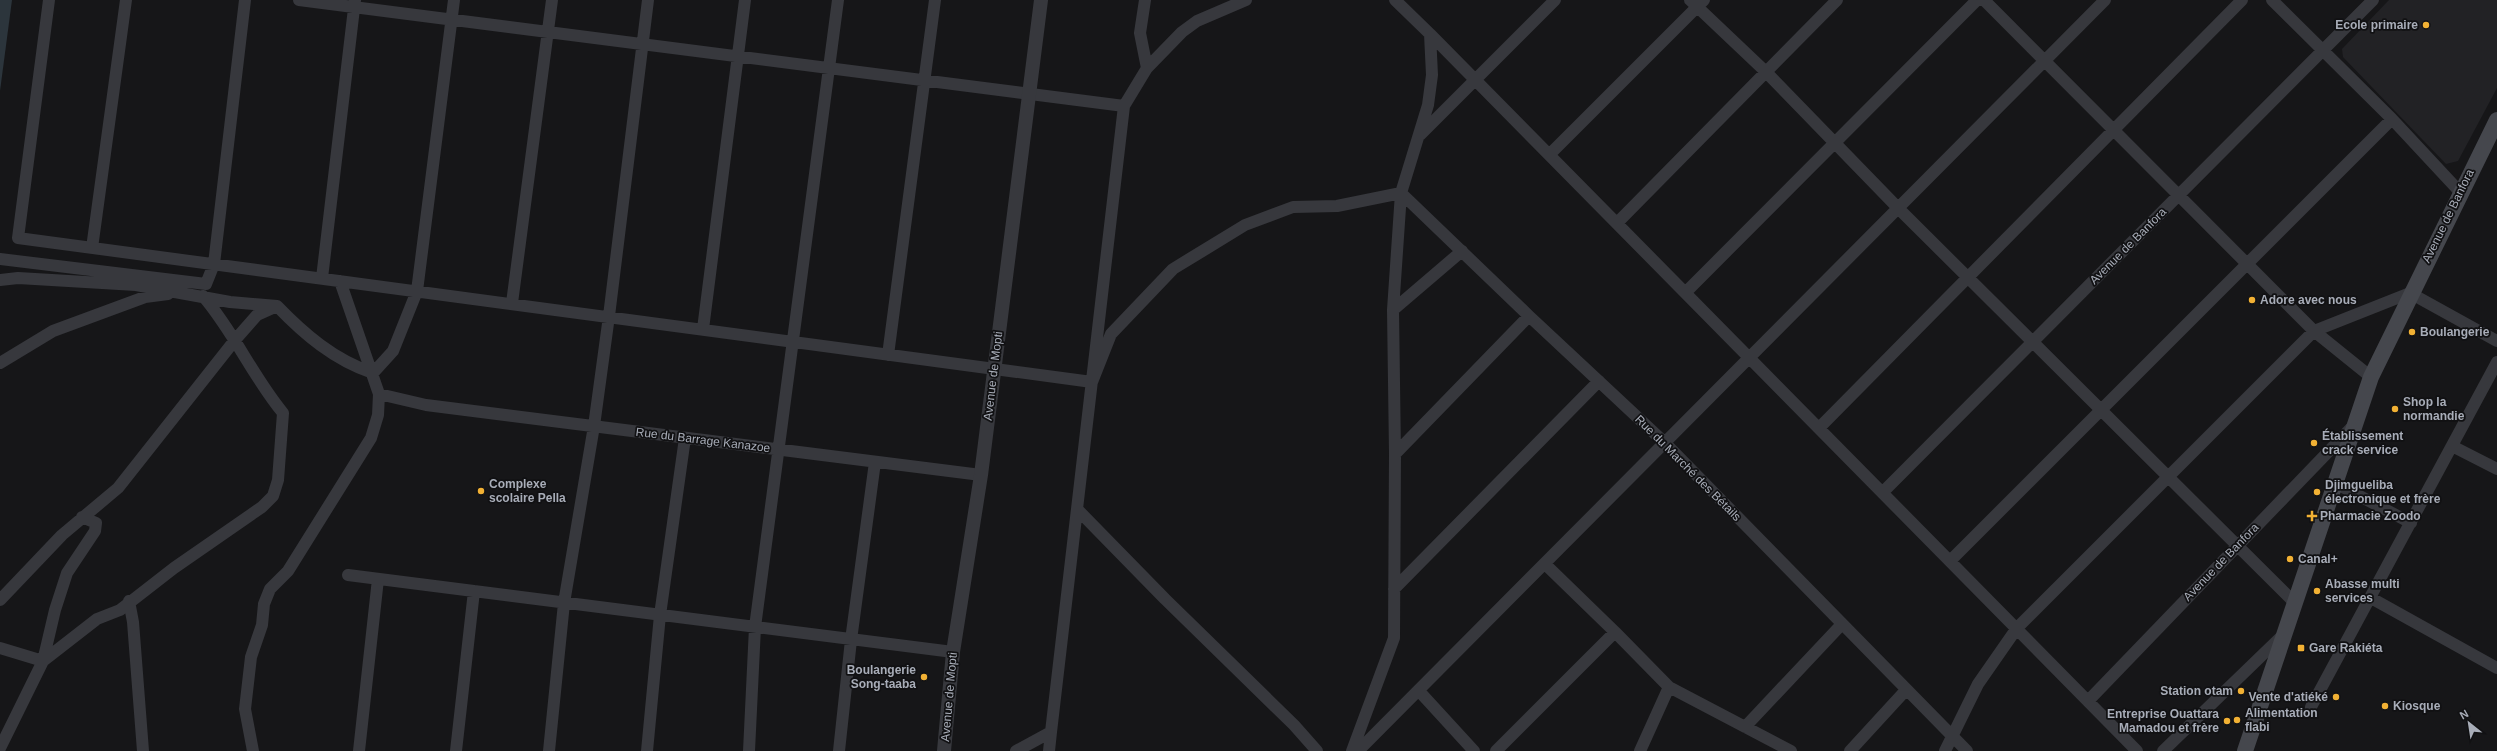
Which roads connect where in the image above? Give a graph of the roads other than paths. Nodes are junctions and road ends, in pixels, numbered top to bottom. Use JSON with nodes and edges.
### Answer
{"nodes":[{"id":1,"x":49,"y":0,"type":"edge"},
{"id":2,"x":126,"y":0,"type":"edge"},
{"id":3,"x":245,"y":0,"type":"edge"},
{"id":4,"x":299,"y":0,"type":"edge"},
{"id":5,"x":454,"y":0,"type":"edge"},
{"id":6,"x":552,"y":0,"type":"edge"},
{"id":7,"x":648,"y":0,"type":"edge"},
{"id":8,"x":745,"y":0,"type":"edge"},
{"id":9,"x":838,"y":0,"type":"edge"},
{"id":10,"x":935,"y":0,"type":"edge"},
{"id":11,"x":1041,"y":0,"type":"edge"},
{"id":12,"x":1144,"y":0,"type":"edge"},
{"id":13,"x":1246,"y":0,"type":"edge"},
{"id":14,"x":1555,"y":0,"type":"edge"},
{"id":15,"x":1837,"y":0,"type":"edge"},
{"id":16,"x":1977,"y":0,"type":"edge"},
{"id":17,"x":1984,"y":0,"type":"edge"},
{"id":18,"x":2106,"y":0,"type":"edge"},
{"id":19,"x":2242,"y":0,"type":"edge"},
{"id":20,"x":2272,"y":0,"type":"edge"},
{"id":21,"x":2373,"y":0,"type":"edge"},
{"id":22,"x":1402,"y":2,"type":"edge"},
{"id":23,"x":1697,"y":2,"type":"edge"},
{"id":24,"x":355,"y":4,"type":"edge"},
{"id":25,"x":452,"y":20,"type":"junction"},
{"id":26,"x":548,"y":32,"type":"junction"},
{"id":27,"x":1430,"y":34,"type":"junction"},
{"id":28,"x":643,"y":44,"type":"junction"},
{"id":29,"x":2323,"y":51,"type":"junction"},
{"id":30,"x":737,"y":56,"type":"junction"},
{"id":31,"x":2045,"y":62,"type":"junction"},
{"id":32,"x":830,"y":68,"type":"junction"},
{"id":33,"x":1147,"y":68,"type":"junction"},
{"id":34,"x":1766,"y":72,"type":"junction"},
{"id":35,"x":1476,"y":79,"type":"junction"},
{"id":36,"x":925,"y":80,"type":"junction"},
{"id":37,"x":1029,"y":94,"type":"junction"},
{"id":38,"x":1124,"y":106,"type":"junction"},
{"id":39,"x":2392,"y":119,"type":"junction"},
{"id":40,"x":2497,"y":120,"type":"edge"},
{"id":41,"x":2113,"y":130,"type":"junction"},
{"id":42,"x":1418,"y":137,"type":"junction"},
{"id":43,"x":1835,"y":142,"type":"junction"},
{"id":44,"x":1550,"y":154,"type":"junction"},
{"id":45,"x":2460,"y":192,"type":"junction"},
{"id":46,"x":1401,"y":193,"type":"junction"},
{"id":47,"x":2179,"y":195,"type":"junction"},
{"id":48,"x":1899,"y":208,"type":"junction"},
{"id":49,"x":1618,"y":222,"type":"junction"},
{"id":50,"x":92,"y":248,"type":"junction"},
{"id":51,"x":1462,"y":251,"type":"junction"},
{"id":52,"x":0,"y":259,"type":"edge"},
{"id":53,"x":214,"y":264,"type":"junction"},
{"id":54,"x":2247,"y":264,"type":"junction"},
{"id":55,"x":1968,"y":277,"type":"junction"},
{"id":56,"x":322,"y":278,"type":"junction"},
{"id":57,"x":0,"y":280,"type":"edge"},
{"id":58,"x":340,"y":281,"type":"junction"},
{"id":59,"x":417,"y":291,"type":"junction"},
{"id":60,"x":1686,"y":292,"type":"junction"},
{"id":61,"x":184,"y":294,"type":"junction"},
{"id":62,"x":2410,"y":294,"type":"junction"},
{"id":63,"x":203,"y":296,"type":"junction"},
{"id":64,"x":512,"y":303,"type":"junction"},
{"id":65,"x":277,"y":306,"type":"junction"},
{"id":66,"x":1394,"y":310,"type":"junction"},
{"id":67,"x":609,"y":316,"type":"junction"},
{"id":68,"x":1529,"y":316,"type":"junction"},
{"id":69,"x":703,"y":329,"type":"junction"},
{"id":70,"x":2314,"y":331,"type":"junction"},
{"id":71,"x":234,"y":340,"type":"junction"},
{"id":72,"x":792,"y":340,"type":"junction"},
{"id":73,"x":2497,"y":341,"type":"edge"},
{"id":74,"x":2033,"y":342,"type":"junction"},
{"id":75,"x":888,"y":354,"type":"junction"},
{"id":76,"x":1750,"y":358,"type":"junction"},
{"id":77,"x":2497,"y":362,"type":"edge"},
{"id":78,"x":0,"y":363,"type":"edge"},
{"id":79,"x":994,"y":367,"type":"junction"},
{"id":80,"x":372,"y":373,"type":"junction"},
{"id":81,"x":2371,"y":377,"type":"junction"},
{"id":82,"x":1599,"y":381,"type":"junction"},
{"id":83,"x":1092,"y":382,"type":"junction"},
{"id":84,"x":379,"y":394,"type":"junction"},
{"id":85,"x":2101,"y":410,"type":"junction"},
{"id":86,"x":2355,"y":424,"type":"junction"},
{"id":87,"x":594,"y":426,"type":"junction"},
{"id":88,"x":1819,"y":428,"type":"junction"},
{"id":89,"x":685,"y":438,"type":"junction"},
{"id":90,"x":1666,"y":444,"type":"junction"},
{"id":91,"x":2452,"y":446,"type":"junction"},
{"id":92,"x":777,"y":449,"type":"junction"},
{"id":93,"x":1395,"y":454,"type":"junction"},
{"id":94,"x":875,"y":462,"type":"junction"},
{"id":95,"x":2497,"y":469,"type":"edge"},
{"id":96,"x":981,"y":475,"type":"junction"},
{"id":97,"x":2168,"y":477,"type":"junction"},
{"id":98,"x":2335,"y":483,"type":"junction"},
{"id":99,"x":1883,"y":492,"type":"junction"},
{"id":100,"x":1077,"y":509,"type":"junction"},
{"id":101,"x":82,"y":517,"type":"junction"},
{"id":102,"x":2411,"y":524,"type":"junction"},
{"id":103,"x":2238,"y":545,"type":"junction"},
{"id":104,"x":1950,"y":561,"type":"junction"},
{"id":105,"x":1545,"y":564,"type":"junction"},
{"id":106,"x":348,"y":574,"type":"dead end"},
{"id":107,"x":378,"y":579,"type":"junction"},
{"id":108,"x":1394,"y":589,"type":"junction"},
{"id":109,"x":474,"y":591,"type":"junction"},
{"id":110,"x":2371,"y":598,"type":"junction"},
{"id":111,"x":0,"y":600,"type":"edge"},
{"id":112,"x":128,"y":601,"type":"junction"},
{"id":113,"x":564,"y":602,"type":"junction"},
{"id":114,"x":2295,"y":603,"type":"junction"},
{"id":115,"x":660,"y":615,"type":"junction"},
{"id":116,"x":1842,"y":624,"type":"junction"},
{"id":117,"x":755,"y":627,"type":"junction"},
{"id":118,"x":2017,"y":628,"type":"junction"},
{"id":119,"x":1615,"y":632,"type":"junction"},
{"id":120,"x":2284,"y":634,"type":"junction"},
{"id":121,"x":851,"y":640,"type":"junction"},
{"id":122,"x":0,"y":648,"type":"edge"},
{"id":123,"x":953,"y":652,"type":"junction"},
{"id":124,"x":43,"y":661,"type":"junction"},
{"id":125,"x":2497,"y":668,"type":"edge"},
{"id":126,"x":1669,"y":687,"type":"junction"},
{"id":127,"x":1418,"y":690,"type":"junction"},
{"id":128,"x":1906,"y":690,"type":"junction"},
{"id":129,"x":2088,"y":701,"type":"junction"},
{"id":130,"x":2310,"y":707,"type":"dead end"},
{"id":131,"x":1745,"y":727,"type":"junction"},
{"id":132,"x":1051,"y":732,"type":"junction"},
{"id":133,"x":1952,"y":737,"type":"junction"},
{"id":134,"x":0,"y":748,"type":"edge"},
{"id":135,"x":143,"y":751,"type":"edge"},
{"id":136,"x":253,"y":751,"type":"edge"},
{"id":137,"x":359,"y":751,"type":"edge"},
{"id":138,"x":456,"y":751,"type":"edge"},
{"id":139,"x":549,"y":751,"type":"edge"},
{"id":140,"x":647,"y":751,"type":"edge"},
{"id":141,"x":749,"y":751,"type":"edge"},
{"id":142,"x":839,"y":751,"type":"edge"},
{"id":143,"x":944,"y":751,"type":"edge"},
{"id":144,"x":1016,"y":751,"type":"edge"},
{"id":145,"x":1049,"y":751,"type":"edge"},
{"id":146,"x":1317,"y":751,"type":"edge"},
{"id":147,"x":1352,"y":751,"type":"edge"},
{"id":148,"x":1358,"y":751,"type":"edge"},
{"id":149,"x":1474,"y":751,"type":"edge"},
{"id":150,"x":1496,"y":751,"type":"edge"},
{"id":151,"x":1640,"y":751,"type":"edge"},
{"id":152,"x":1791,"y":751,"type":"edge"},
{"id":153,"x":1850,"y":751,"type":"edge"},
{"id":154,"x":1945,"y":751,"type":"edge"},
{"id":155,"x":1967,"y":751,"type":"edge"},
{"id":156,"x":2137,"y":751,"type":"edge"},
{"id":157,"x":2163,"y":751,"type":"edge"},
{"id":158,"x":2245,"y":751,"type":"edge"}],
"edges":[{"from":1,"to":50,"type":"street"},
{"from":2,"to":50,"type":"street"},
{"from":3,"to":53,"type":"street"},
{"from":4,"to":24,"type":"street"},
{"from":5,"to":25,"type":"street"},
{"from":6,"to":26,"type":"street"},
{"from":7,"to":28,"type":"street"},
{"from":8,"to":30,"type":"street"},
{"from":9,"to":32,"type":"street"},
{"from":10,"to":36,"type":"street"},
{"from":11,"to":37,"type":"street","name":"Avenue de Mopti"},
{"from":12,"to":33,"type":"street"},
{"from":13,"to":33,"type":"street"},
{"from":14,"to":35,"type":"street"},
{"from":15,"to":34,"type":"street"},
{"from":16,"to":43,"type":"street"},
{"from":17,"to":31,"type":"street"},
{"from":18,"to":31,"type":"street"},
{"from":19,"to":41,"type":"street"},
{"from":20,"to":29,"type":"street"},
{"from":21,"to":29,"type":"street","name":"Avenue de Banfora"},
{"from":22,"to":27,"type":"street"},
{"from":23,"to":34,"type":"street"},
{"from":23,"to":44,"type":"street"},
{"from":24,"to":25,"type":"street"},
{"from":24,"to":56,"type":"street"},
{"from":25,"to":26,"type":"street"},
{"from":25,"to":59,"type":"street"},
{"from":26,"to":28,"type":"street"},
{"from":26,"to":64,"type":"street"},
{"from":27,"to":35,"type":"street"},
{"from":27,"to":42,"type":"street"},
{"from":28,"to":30,"type":"street"},
{"from":28,"to":67,"type":"street"},
{"from":29,"to":39,"type":"street"},
{"from":29,"to":47,"type":"street","name":"Avenue de Banfora"},
{"from":30,"to":32,"type":"street"},
{"from":30,"to":69,"type":"street"},
{"from":31,"to":41,"type":"street"},
{"from":31,"to":48,"type":"street"},
{"from":32,"to":36,"type":"street"},
{"from":32,"to":72,"type":"street"},
{"from":33,"to":38,"type":"street"},
{"from":34,"to":43,"type":"street"},
{"from":34,"to":49,"type":"street"},
{"from":35,"to":42,"type":"street"},
{"from":35,"to":44,"type":"street"},
{"from":36,"to":37,"type":"street"},
{"from":36,"to":75,"type":"street"},
{"from":37,"to":38,"type":"street"},
{"from":37,"to":79,"type":"street","name":"Avenue de Mopti"},
{"from":38,"to":83,"type":"street"},
{"from":39,"to":45,"type":"street"},
{"from":39,"to":54,"type":"street"},
{"from":40,"to":45,"type":"main road","name":"Avenue de Banfora"},
{"from":41,"to":47,"type":"street"},
{"from":41,"to":55,"type":"street"},
{"from":42,"to":46,"type":"street"},
{"from":43,"to":48,"type":"street"},
{"from":43,"to":60,"type":"street"},
{"from":44,"to":49,"type":"street"},
{"from":45,"to":62,"type":"main road","name":"Avenue de Banfora"},
{"from":46,"to":51,"type":"street","name":"Rue du Marché des Bétails"},
{"from":46,"to":66,"type":"street"},
{"from":46,"to":83,"type":"street"},
{"from":47,"to":54,"type":"street"},
{"from":47,"to":74,"type":"street","name":"Avenue de Banfora"},
{"from":48,"to":55,"type":"street"},
{"from":48,"to":76,"type":"street"},
{"from":49,"to":60,"type":"street"},
{"from":50,"to":53,"type":"street"},
{"from":51,"to":66,"type":"street"},
{"from":51,"to":68,"type":"street","name":"Rue du Marché des Bétails"},
{"from":52,"to":53,"type":"street"},
{"from":53,"to":56,"type":"street"},
{"from":54,"to":70,"type":"street"},
{"from":54,"to":85,"type":"street"},
{"from":55,"to":74,"type":"street"},
{"from":55,"to":88,"type":"street"},
{"from":56,"to":58,"type":"street"},
{"from":57,"to":61,"type":"street"},
{"from":58,"to":59,"type":"street"},
{"from":58,"to":80,"type":"street"},
{"from":59,"to":64,"type":"street"},
{"from":59,"to":80,"type":"street"},
{"from":60,"to":76,"type":"street"},
{"from":61,"to":63,"type":"street"},
{"from":61,"to":78,"type":"street"},
{"from":62,"to":70,"type":"street"},
{"from":62,"to":73,"type":"street"},
{"from":62,"to":81,"type":"main road","name":"Avenue de Banfora"},
{"from":63,"to":65,"type":"street"},
{"from":63,"to":71,"type":"street"},
{"from":64,"to":67,"type":"street"},
{"from":65,"to":71,"type":"street"},
{"from":65,"to":80,"type":"street"},
{"from":66,"to":93,"type":"street"},
{"from":67,"to":69,"type":"street"},
{"from":67,"to":87,"type":"street"},
{"from":68,"to":82,"type":"street","name":"Rue du Marché des Bétails"},
{"from":68,"to":93,"type":"street"},
{"from":69,"to":72,"type":"street"},
{"from":70,"to":81,"type":"street"},
{"from":70,"to":97,"type":"street"},
{"from":71,"to":101,"type":"street"},
{"from":71,"to":112,"type":"street"},
{"from":72,"to":75,"type":"street"},
{"from":72,"to":92,"type":"street"},
{"from":74,"to":85,"type":"street"},
{"from":74,"to":99,"type":"street","name":"Avenue de Banfora"},
{"from":75,"to":79,"type":"street"},
{"from":76,"to":88,"type":"street"},
{"from":76,"to":90,"type":"street"},
{"from":77,"to":91,"type":"street"},
{"from":79,"to":83,"type":"street"},
{"from":79,"to":96,"type":"street","name":"Avenue de Mopti"},
{"from":80,"to":84,"type":"street"},
{"from":81,"to":86,"type":"main road","name":"Avenue de Banfora"},
{"from":82,"to":90,"type":"street","name":"Rue du Marché des Bétails"},
{"from":82,"to":108,"type":"street"},
{"from":83,"to":100,"type":"street"},
{"from":84,"to":87,"type":"street","name":"Rue du Barrage Kanazoe"},
{"from":84,"to":136,"type":"street"},
{"from":85,"to":97,"type":"street"},
{"from":85,"to":104,"type":"street"},
{"from":86,"to":98,"type":"main road","name":"Avenue de Banfora"},
{"from":86,"to":103,"type":"street","name":"Avenue de Banfora"},
{"from":87,"to":89,"type":"street","name":"Rue du Barrage Kanazoe"},
{"from":87,"to":113,"type":"street"},
{"from":88,"to":99,"type":"street"},
{"from":89,"to":92,"type":"street","name":"Rue du Barrage Kanazoe"},
{"from":89,"to":115,"type":"street"},
{"from":90,"to":105,"type":"street"},
{"from":90,"to":116,"type":"street","name":"Rue du Marché des Bétails"},
{"from":91,"to":95,"type":"street"},
{"from":91,"to":102,"type":"street"},
{"from":92,"to":94,"type":"street","name":"Rue du Barrage Kanazoe"},
{"from":92,"to":117,"type":"street"},
{"from":93,"to":108,"type":"street"},
{"from":94,"to":96,"type":"street","name":"Rue du Barrage Kanazoe"},
{"from":94,"to":121,"type":"street"},
{"from":96,"to":123,"type":"street","name":"Avenue de Mopti"},
{"from":97,"to":103,"type":"street"},
{"from":97,"to":118,"type":"street"},
{"from":98,"to":102,"type":"street"},
{"from":98,"to":114,"type":"main road","name":"Avenue de Banfora"},
{"from":99,"to":104,"type":"street"},
{"from":100,"to":132,"type":"street"},
{"from":100,"to":146,"type":"street"},
{"from":101,"to":111,"type":"street"},
{"from":101,"to":124,"type":"street"},
{"from":102,"to":110,"type":"street"},
{"from":103,"to":114,"type":"street"},
{"from":103,"to":129,"type":"street","name":"Avenue de Banfora"},
{"from":104,"to":118,"type":"street"},
{"from":105,"to":119,"type":"street"},
{"from":105,"to":127,"type":"street"},
{"from":106,"to":107,"type":"street"},
{"from":107,"to":109,"type":"street"},
{"from":107,"to":137,"type":"street"},
{"from":108,"to":147,"type":"street"},
{"from":109,"to":113,"type":"street"},
{"from":109,"to":138,"type":"street"},
{"from":110,"to":125,"type":"street"},
{"from":110,"to":130,"type":"street"},
{"from":112,"to":124,"type":"street"},
{"from":112,"to":135,"type":"street"},
{"from":113,"to":115,"type":"street"},
{"from":113,"to":139,"type":"street"},
{"from":114,"to":120,"type":"main road","name":"Avenue de Banfora"},
{"from":115,"to":117,"type":"street"},
{"from":115,"to":140,"type":"street"},
{"from":116,"to":128,"type":"street","name":"Rue du Marché des Bétails"},
{"from":116,"to":131,"type":"street"},
{"from":117,"to":121,"type":"street"},
{"from":117,"to":141,"type":"street"},
{"from":118,"to":129,"type":"street"},
{"from":118,"to":133,"type":"street"},
{"from":119,"to":126,"type":"street"},
{"from":119,"to":150,"type":"street"},
{"from":120,"to":157,"type":"street","name":"Avenue de Banfora"},
{"from":120,"to":158,"type":"main road","name":"Avenue de Banfora"},
{"from":121,"to":123,"type":"street"},
{"from":121,"to":142,"type":"street"},
{"from":122,"to":124,"type":"street"},
{"from":123,"to":143,"type":"street","name":"Avenue de Mopti"},
{"from":124,"to":134,"type":"street"},
{"from":126,"to":131,"type":"street"},
{"from":126,"to":151,"type":"street"},
{"from":127,"to":148,"type":"street"},
{"from":127,"to":149,"type":"street"},
{"from":128,"to":133,"type":"street","name":"Rue du Marché des Bétails"},
{"from":128,"to":153,"type":"street"},
{"from":129,"to":156,"type":"street"},
{"from":131,"to":152,"type":"street"},
{"from":132,"to":144,"type":"street"},
{"from":132,"to":145,"type":"street"},
{"from":133,"to":154,"type":"street"},
{"from":133,"to":155,"type":"street","name":"Rue du Marché des Bétails"}]}
